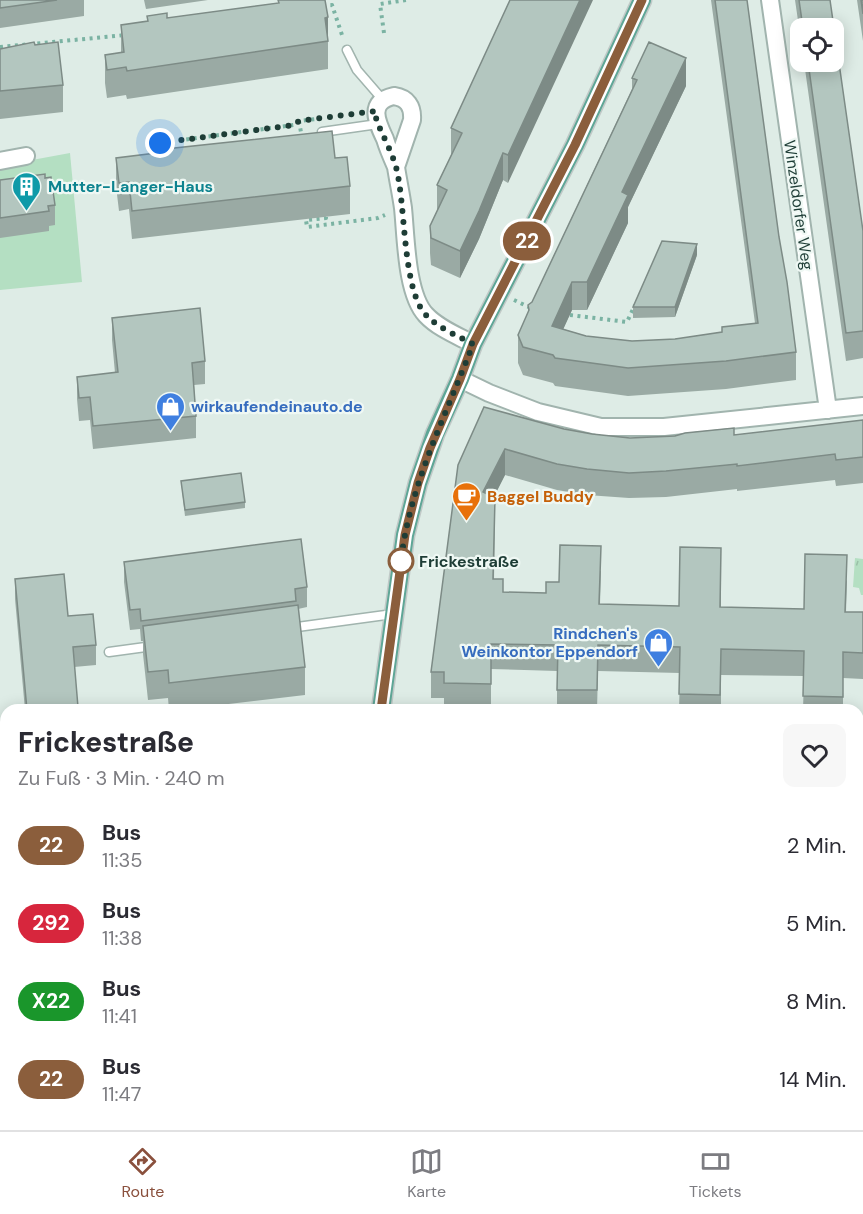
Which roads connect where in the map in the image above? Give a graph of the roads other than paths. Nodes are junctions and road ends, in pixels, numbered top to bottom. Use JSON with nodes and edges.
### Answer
{"nodes":[{"id":1,"x":642,"y":0,"type":"edge"},
{"id":2,"x":770,"y":0,"type":"edge"},
{"id":3,"x":347,"y":50,"type":"road end"},
{"id":4,"x":383,"y":100,"type":"junction"},
{"id":5,"x":378,"y":124,"type":"junction"},
{"id":6,"x":309,"y":134,"type":"edge"},
{"id":7,"x":26,"y":156,"type":"dead end"},
{"id":8,"x":0,"y":161,"type":"edge"},
{"id":9,"x":396,"y":167,"type":"junction"},
{"id":10,"x":473,"y":344,"type":"junction"},
{"id":11,"x":460,"y":379,"type":"junction"},
{"id":12,"x":863,"y":406,"type":"edge"},
{"id":13,"x":828,"y":410,"type":"junction"},
{"id":14,"x":394,"y":614,"type":"junction"},
{"id":15,"x":275,"y":630,"type":"edge"},
{"id":16,"x":156,"y":645,"type":"edge"},
{"id":17,"x":109,"y":652,"type":"dead end"},
{"id":18,"x":382,"y":704,"type":"edge"}],
"edges":[{"from":1,"to":10,"type":"main road"},
{"from":2,"to":13,"type":"street","name":"Winzeldorfer Weg"},
{"from":3,"to":4,"type":"lane"},
{"from":4,"to":5,"type":"street"},
{"from":4,"to":9,"type":"street"},
{"from":5,"to":6,"type":"lane"},
{"from":5,"to":9,"type":"street"},
{"from":7,"to":8,"type":"street"},
{"from":9,"to":10,"type":"street"},
{"from":10,"to":11,"type":"main road"},
{"from":11,"to":13,"type":"street"},
{"from":11,"to":14,"type":"main road"},
{"from":12,"to":13,"type":"street"},
{"from":14,"to":15,"type":"lane"},
{"from":14,"to":18,"type":"main road"},
{"from":16,"to":17,"type":"lane"}]}
